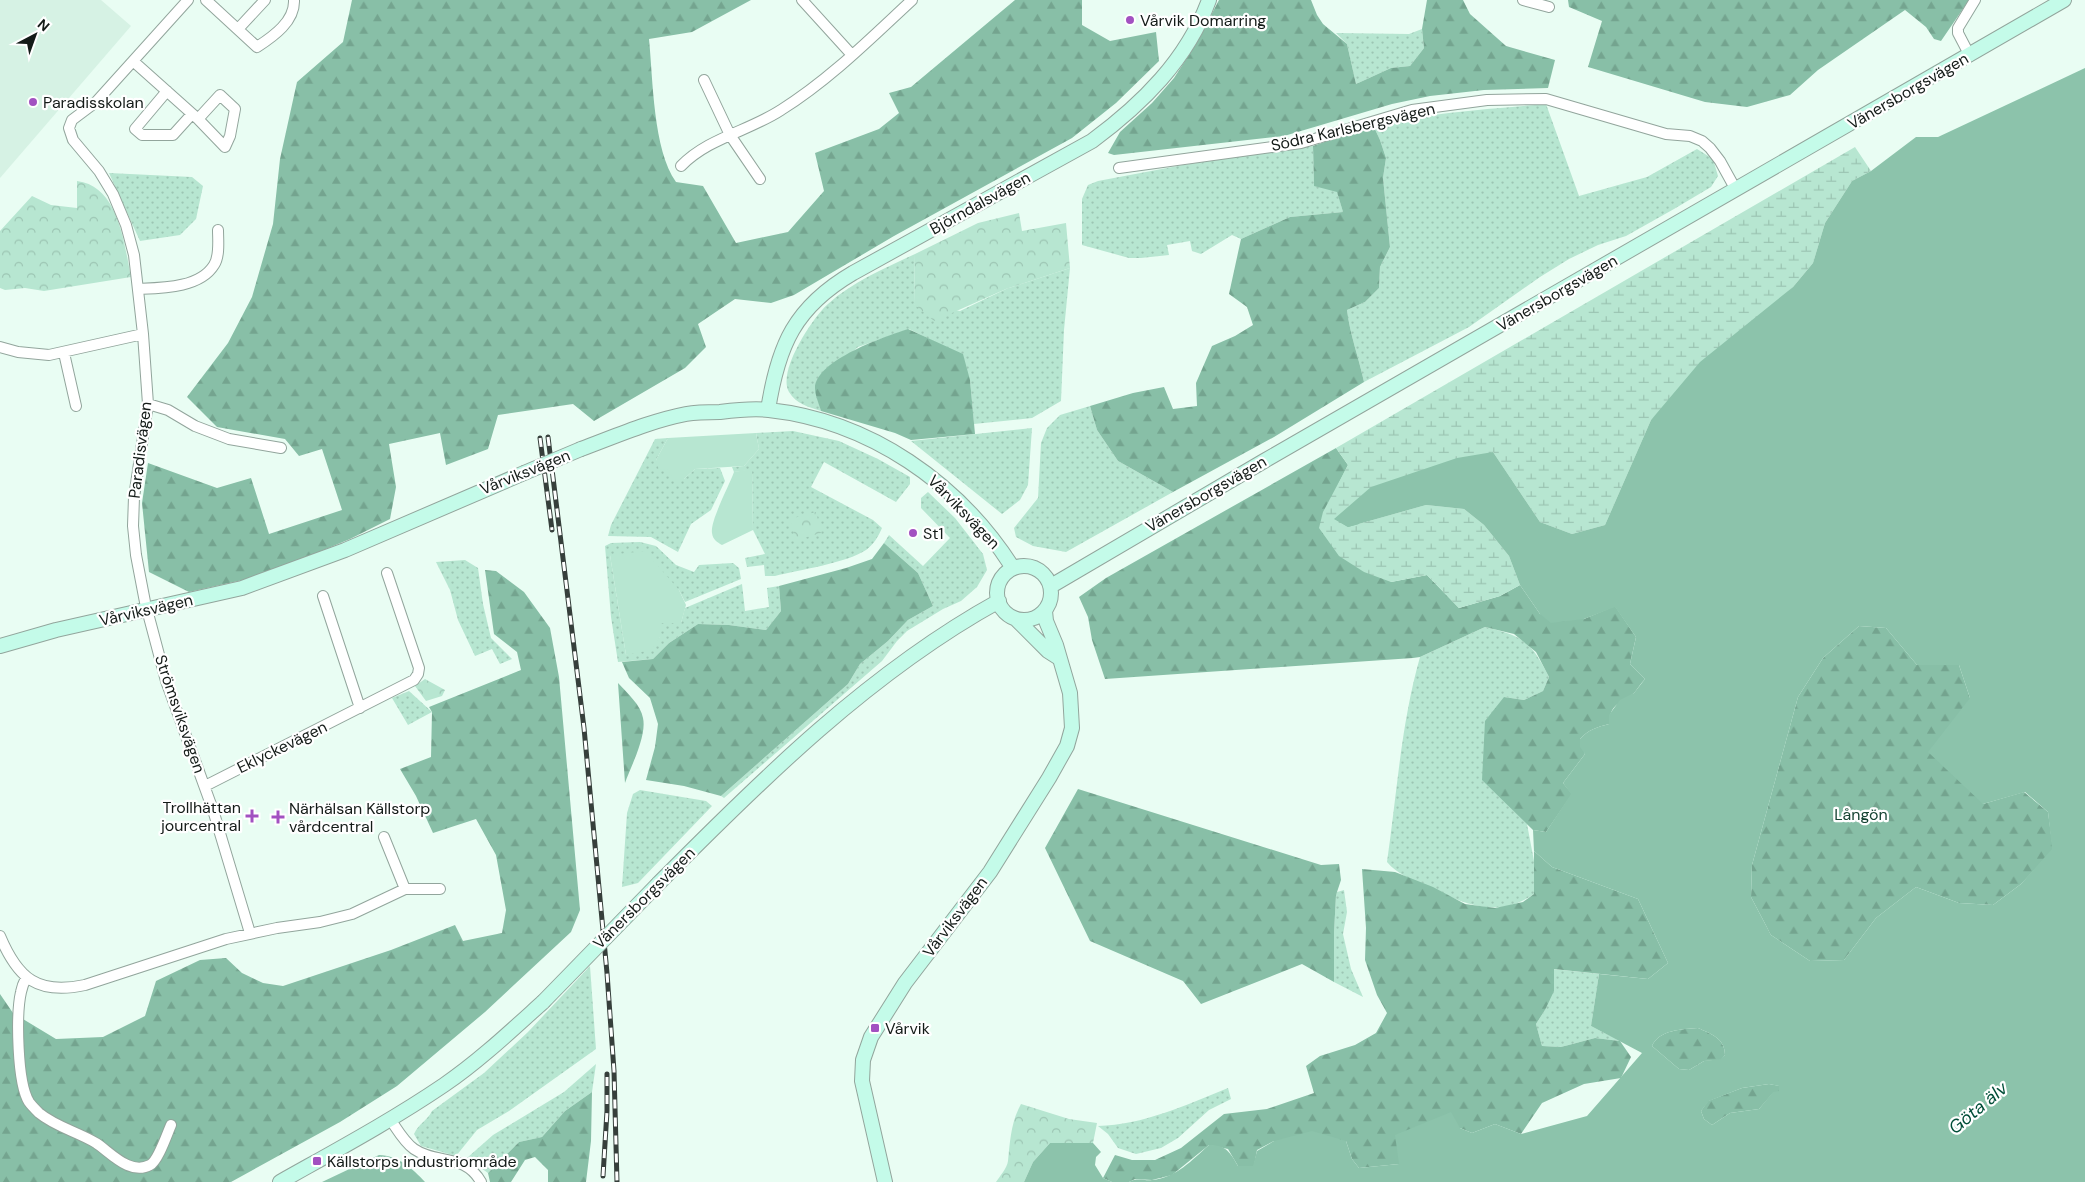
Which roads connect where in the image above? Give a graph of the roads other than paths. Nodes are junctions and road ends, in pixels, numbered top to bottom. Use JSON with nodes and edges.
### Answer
{"nodes":[{"id":1,"x":188,"y":0,"type":"edge"},
{"id":2,"x":206,"y":0,"type":"edge"},
{"id":3,"x":265,"y":0,"type":"edge"},
{"id":4,"x":294,"y":0,"type":"edge"},
{"id":5,"x":802,"y":0,"type":"edge"},
{"id":6,"x":912,"y":0,"type":"edge"},
{"id":7,"x":1208,"y":0,"type":"edge"},
{"id":8,"x":1523,"y":0,"type":"edge"},
{"id":9,"x":1975,"y":0,"type":"edge"},
{"id":10,"x":2064,"y":0,"type":"edge"},
{"id":11,"x":1549,"y":7,"type":"dead end"},
{"id":12,"x":238,"y":29,"type":"junction"},
{"id":13,"x":852,"y":55,"type":"junction"},
{"id":14,"x":1970,"y":56,"type":"junction"},
{"id":15,"x":133,"y":61,"type":"junction"},
{"id":16,"x":704,"y":80,"type":"dead end"},
{"id":17,"x":167,"y":91,"type":"junction"},
{"id":18,"x":195,"y":116,"type":"junction"},
{"id":19,"x":730,"y":135,"type":"junction"},
{"id":20,"x":681,"y":166,"type":"dead end"},
{"id":21,"x":1119,"y":168,"type":"dead end"},
{"id":22,"x":760,"y":179,"type":"dead end"},
{"id":23,"x":1736,"y":190,"type":"junction"},
{"id":24,"x":218,"y":230,"type":"dead end"},
{"id":25,"x":138,"y":290,"type":"junction"},
{"id":26,"x":143,"y":334,"type":"junction"},
{"id":27,"x":0,"y":347,"type":"edge"},
{"id":28,"x":64,"y":353,"type":"junction"},
{"id":29,"x":148,"y":404,"type":"junction"},
{"id":30,"x":76,"y":406,"type":"dead end"},
{"id":31,"x":768,"y":410,"type":"junction"},
{"id":32,"x":281,"y":448,"type":"dead end"},
{"id":33,"x":1013,"y":568,"type":"junction"},
{"id":34,"x":388,"y":573,"type":"dead end"},
{"id":35,"x":1051,"y":586,"type":"junction"},
{"id":36,"x":323,"y":596,"type":"dead end"},
{"id":37,"x":998,"y":601,"type":"junction"},
{"id":38,"x":147,"y":609,"type":"junction"},
{"id":39,"x":1045,"y":611,"type":"junction"},
{"id":40,"x":1016,"y":619,"type":"junction"},
{"id":41,"x":0,"y":646,"type":"edge"},
{"id":42,"x":1059,"y":658,"type":"junction"},
{"id":43,"x":360,"y":708,"type":"junction"},
{"id":44,"x":205,"y":786,"type":"junction"},
{"id":45,"x":384,"y":836,"type":"dead end"},
{"id":46,"x":405,"y":889,"type":"junction"},
{"id":47,"x":440,"y":889,"type":"dead end"},
{"id":48,"x":250,"y":933,"type":"junction"},
{"id":49,"x":0,"y":936,"type":"edge"},
{"id":50,"x":26,"y":978,"type":"junction"},
{"id":51,"x":390,"y":1119,"type":"junction"},
{"id":52,"x":171,"y":1125,"type":"dead end"},
{"id":53,"x":280,"y":1182,"type":"edge"},
{"id":54,"x":482,"y":1182,"type":"edge"},
{"id":55,"x":885,"y":1182,"type":"edge"}],
"edges":[{"from":1,"to":15,"type":"street","name":"Paradisvägen"},
{"from":2,"to":12,"type":"street"},
{"from":3,"to":12,"type":"street"},
{"from":4,"to":12,"type":"street"},
{"from":5,"to":13,"type":"street"},
{"from":6,"to":13,"type":"street"},
{"from":7,"to":31,"type":"street","name":"Björndalsvägen"},
{"from":8,"to":11,"type":"street"},
{"from":9,"to":14,"type":"street"},
{"from":10,"to":14,"type":"street","name":"Vänersborgsvägen"},
{"from":13,"to":19,"type":"street"},
{"from":14,"to":23,"type":"street","name":"Vänersborgsvägen"},
{"from":15,"to":17,"type":"street"},
{"from":15,"to":25,"type":"street","name":"Paradisvägen"},
{"from":16,"to":19,"type":"street"},
{"from":17,"to":18,"type":"street"},
{"from":17,"to":18,"type":"street"},
{"from":18,"to":18,"type":"street"},
{"from":19,"to":20,"type":"street"},
{"from":19,"to":22,"type":"street"},
{"from":21,"to":23,"type":"street","name":"Södra Karlsbergsvägen"},
{"from":23,"to":35,"type":"street","name":"Vänersborgsvägen"},
{"from":24,"to":25,"type":"street"},
{"from":25,"to":26,"type":"street","name":"Paradisvägen"},
{"from":26,"to":28,"type":"street"},
{"from":26,"to":29,"type":"street","name":"Paradisvägen"},
{"from":27,"to":28,"type":"street"},
{"from":28,"to":30,"type":"street"},
{"from":29,"to":32,"type":"street"},
{"from":29,"to":38,"type":"street","name":"Paradisvägen"},
{"from":31,"to":33,"type":"street","name":"Vårviksvägen"},
{"from":31,"to":38,"type":"street","name":"Vårviksvägen","bridge":true},
{"from":33,"to":35,"type":"street"},
{"from":33,"to":37,"type":"street"},
{"from":34,"to":43,"type":"street","name":"Eklyckevägen"},
{"from":35,"to":39,"type":"street"},
{"from":36,"to":43,"type":"street"},
{"from":37,"to":40,"type":"street"},
{"from":37,"to":51,"type":"street","name":"Vänersborgsvägen","bridge":true},
{"from":38,"to":41,"type":"street","name":"Vårviksvägen"},
{"from":38,"to":44,"type":"street","name":"Strömsviksvägen"},
{"from":39,"to":40,"type":"street"},
{"from":39,"to":42,"type":"street","name":"Vårviksvägen"},
{"from":40,"to":42,"type":"street","name":"Vårviksvägen"},
{"from":42,"to":55,"type":"street","name":"Vårviksvägen"},
{"from":43,"to":44,"type":"street","name":"Eklyckevägen"},
{"from":44,"to":48,"type":"street","name":"Strömsviksvägen"},
{"from":45,"to":46,"type":"street"},
{"from":46,"to":47,"type":"street"},
{"from":46,"to":48,"type":"street"},
{"from":48,"to":50,"type":"street"},
{"from":49,"to":50,"type":"street"},
{"from":50,"to":52,"type":"street"},
{"from":51,"to":53,"type":"street","name":"Vänersborgsvägen"},
{"from":51,"to":54,"type":"street"}]}
